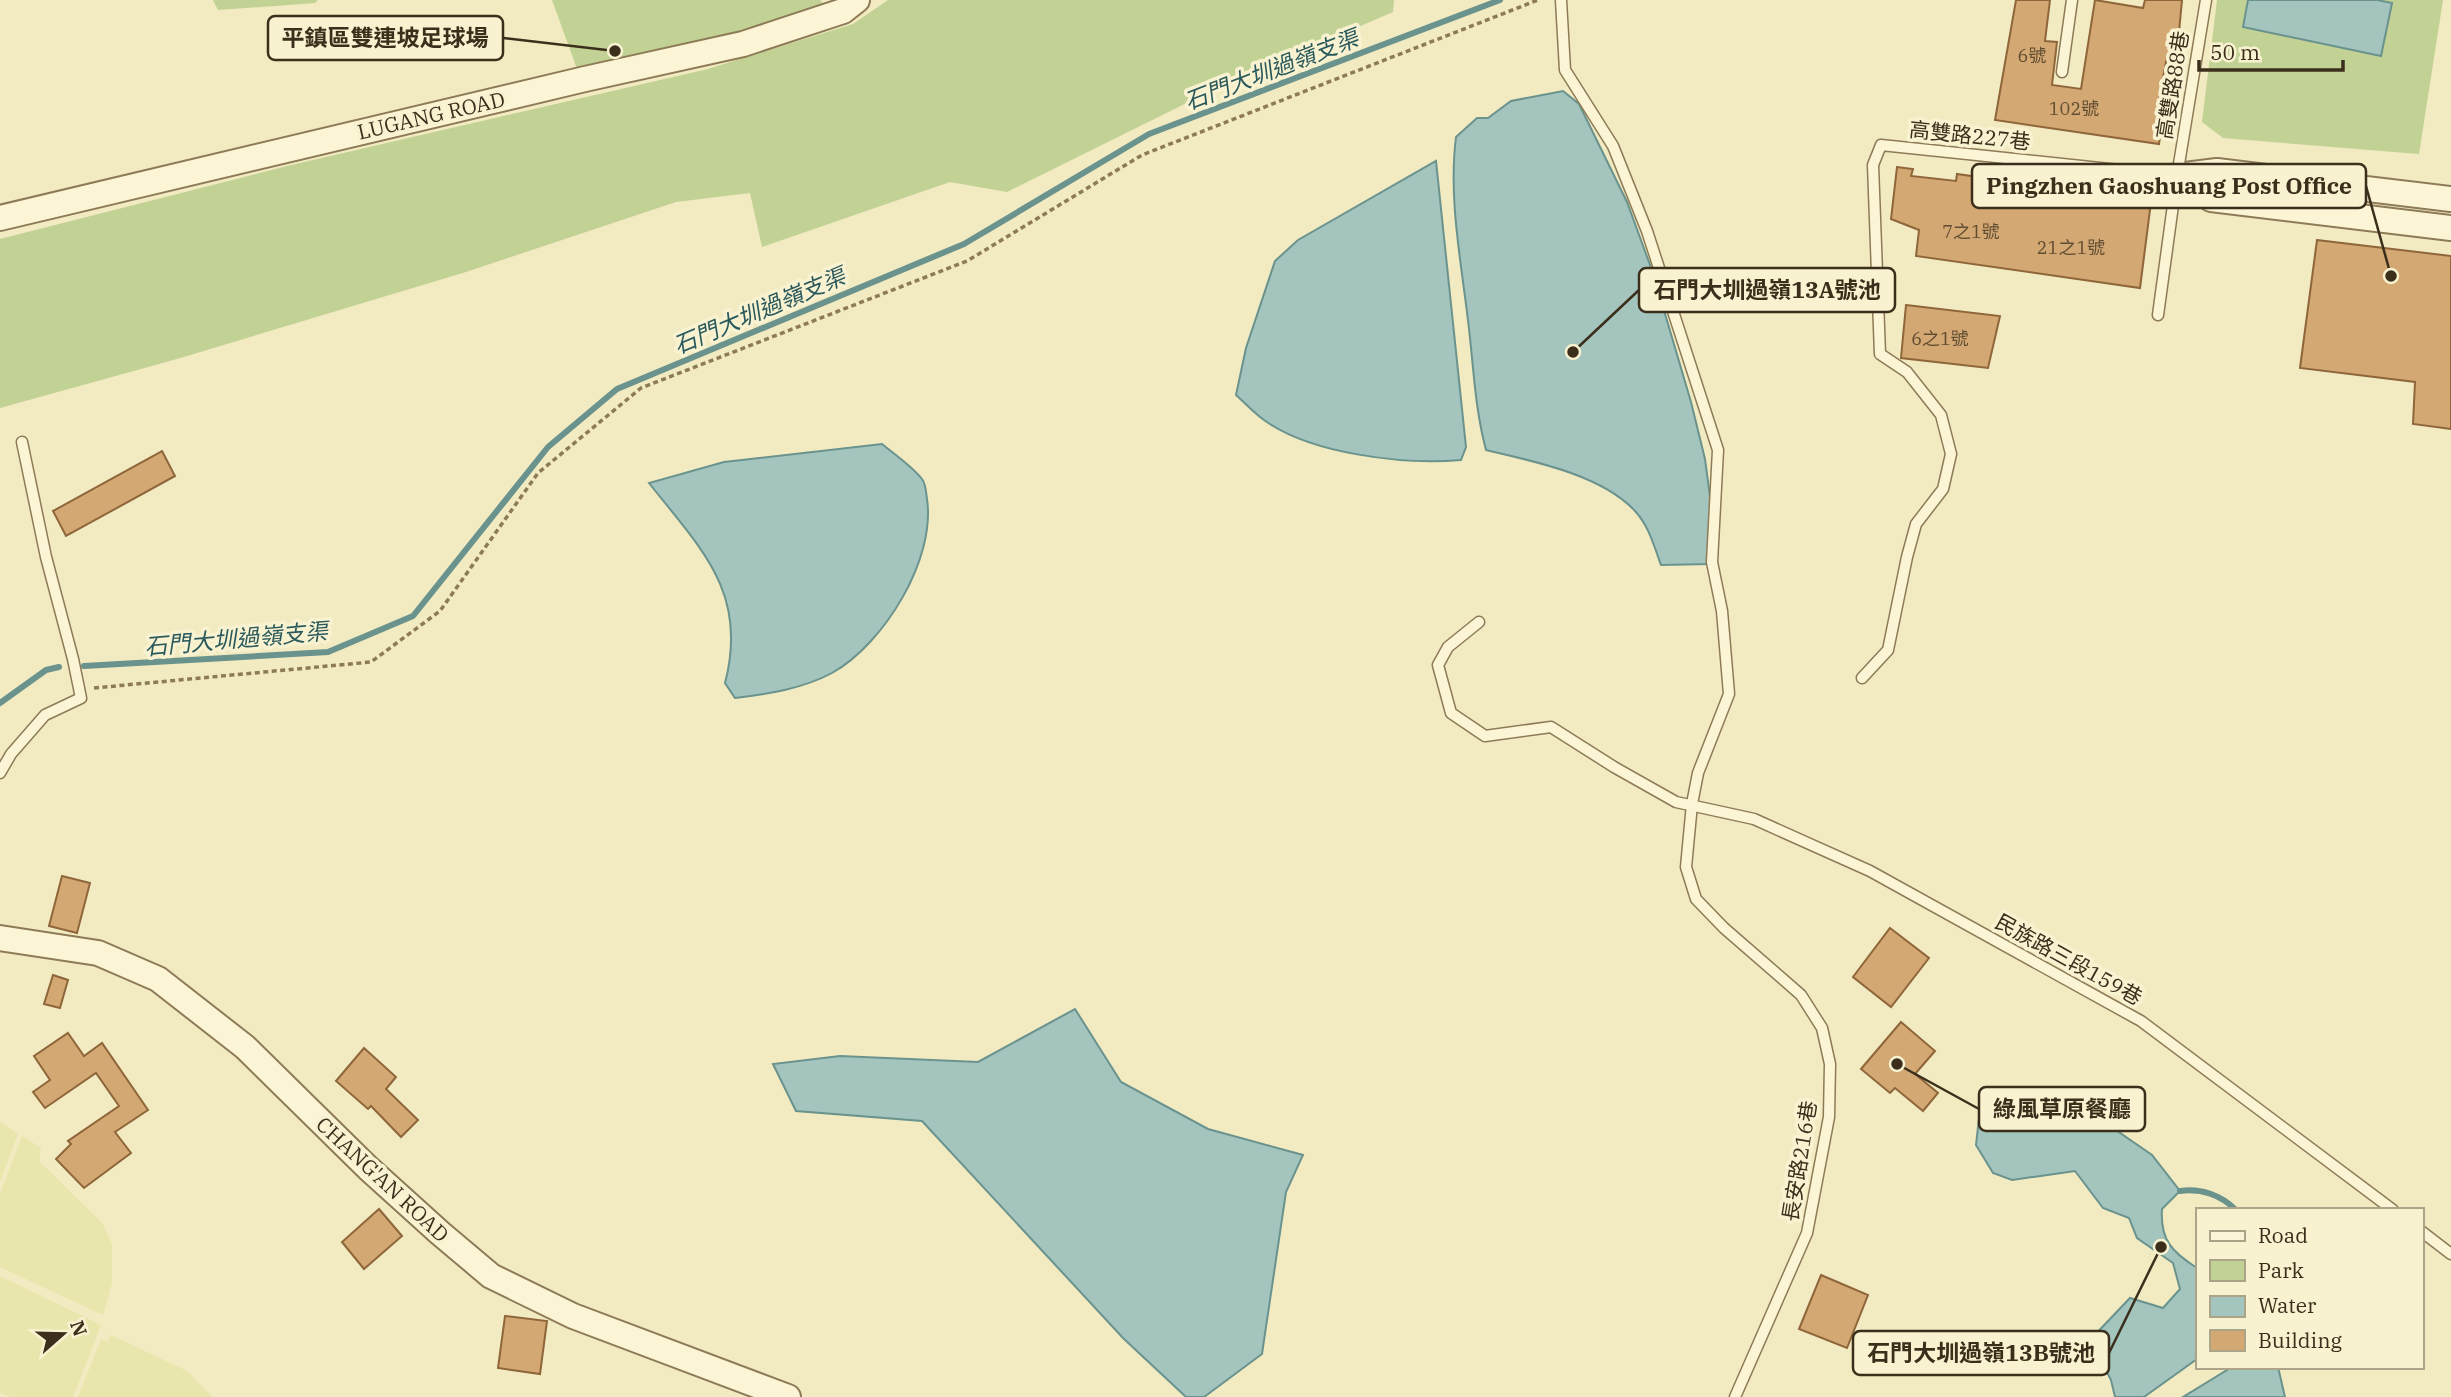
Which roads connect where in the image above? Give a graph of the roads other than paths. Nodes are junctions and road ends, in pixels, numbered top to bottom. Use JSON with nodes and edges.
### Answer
{"nodes":[{"id":1,"x":1560,"y":0,"type":"edge"},
{"id":2,"x":2072,"y":0,"type":"edge"},
{"id":3,"x":2206,"y":0,"type":"edge"},
{"id":4,"x":844,"y":4,"type":"edge"},
{"id":5,"x":2062,"y":72,"type":"dead end"},
{"id":6,"x":2177,"y":176,"type":"junction"},
{"id":7,"x":2451,"y":199,"type":"edge"},
{"id":8,"x":0,"y":218,"type":"edge"},
{"id":9,"x":2451,"y":228,"type":"edge"},
{"id":10,"x":2158,"y":315,"type":"dead end"},
{"id":11,"x":22,"y":442,"type":"dead end"},
{"id":12,"x":1479,"y":622,"type":"dead end"},
{"id":13,"x":1862,"y":678,"type":"dead end"},
{"id":14,"x":0,"y":773,"type":"edge"},
{"id":15,"x":1692,"y":804,"type":"junction"},
{"id":16,"x":0,"y":938,"type":"edge"},
{"id":17,"x":2390,"y":1208,"type":"edge"},
{"id":18,"x":2423,"y":1233,"type":"edge"},
{"id":19,"x":2451,"y":1254,"type":"edge"},
{"id":20,"x":788,"y":1397,"type":"edge"},
{"id":21,"x":1735,"y":1397,"type":"edge"}],
"edges":[{"from":1,"to":15,"type":"lane","name":"長安路216巷"},
{"from":2,"to":5,"type":"lane"},
{"from":3,"to":6,"type":"lane","name":"高雙路88巷"},
{"from":4,"to":8,"type":"street","name":"LUGANG ROAD"},
{"from":6,"to":7,"type":"street"},
{"from":6,"to":9,"type":"street"},
{"from":6,"to":10,"type":"lane","name":"高雙路88巷"},
{"from":6,"to":13,"type":"lane","name":"高雙路227巷"},
{"from":11,"to":14,"type":"lane"},
{"from":12,"to":15,"type":"lane","name":"民族路三段159巷"},
{"from":15,"to":17,"type":"lane","name":"民族路三段159巷"},
{"from":15,"to":21,"type":"lane","name":"長安路216巷"},
{"from":16,"to":20,"type":"street","name":"CHANG'AN ROAD"},
{"from":18,"to":19,"type":"lane"}]}
